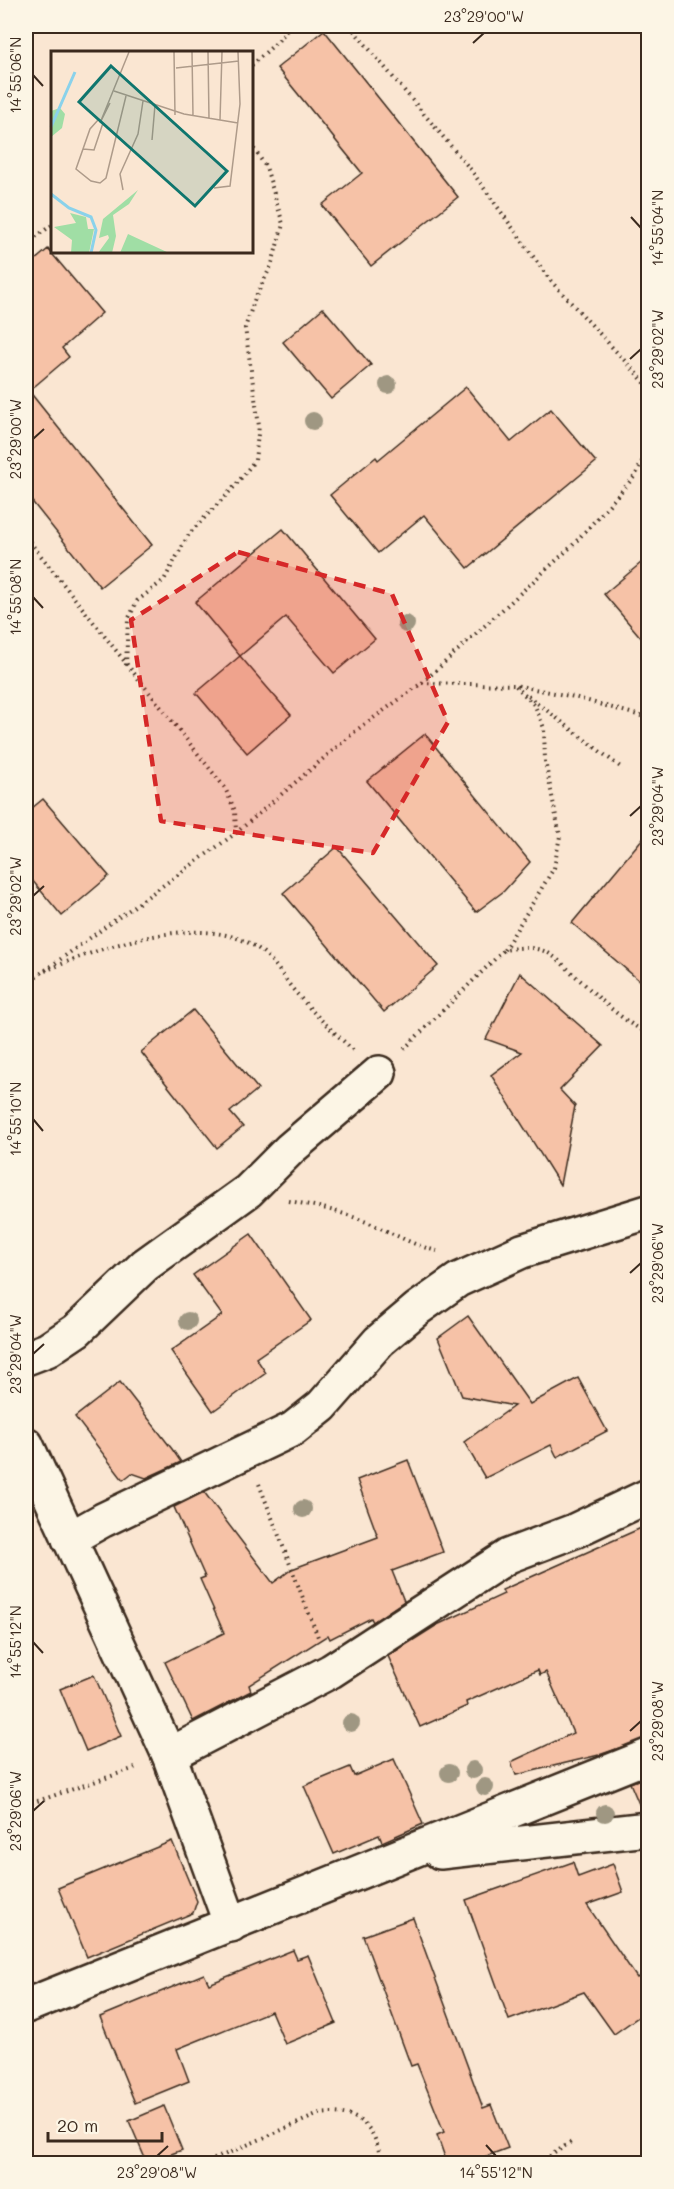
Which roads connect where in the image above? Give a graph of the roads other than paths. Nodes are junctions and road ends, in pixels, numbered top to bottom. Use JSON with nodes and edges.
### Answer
{"nodes":[{"id":1,"x":380,"y":1073,"type":"road end"},
{"id":2,"x":648,"y":1212,"type":"edge"},
{"id":3,"x":26,"y":1358,"type":"edge"},
{"id":4,"x":26,"y":1444,"type":"edge"},
{"id":5,"x":648,"y":1496,"type":"edge"},
{"id":6,"x":69,"y":1539,"type":"junction"},
{"id":7,"x":169,"y":1755,"type":"junction"},
{"id":8,"x":648,"y":1756,"type":"edge"},
{"id":9,"x":648,"y":1829,"type":"edge"},
{"id":10,"x":396,"y":1857,"type":"junction"},
{"id":11,"x":231,"y":1925,"type":"junction"},
{"id":12,"x":26,"y":2006,"type":"edge"}],
"edges":[{"from":1,"to":3,"type":"street"},
{"from":2,"to":6,"type":"street"},
{"from":4,"to":6,"type":"street"},
{"from":5,"to":7,"type":"street"},
{"from":6,"to":7,"type":"street"},
{"from":7,"to":11,"type":"street"},
{"from":8,"to":10,"type":"street"},
{"from":9,"to":10,"type":"street"},
{"from":10,"to":11,"type":"street"},
{"from":11,"to":12,"type":"street"}]}
